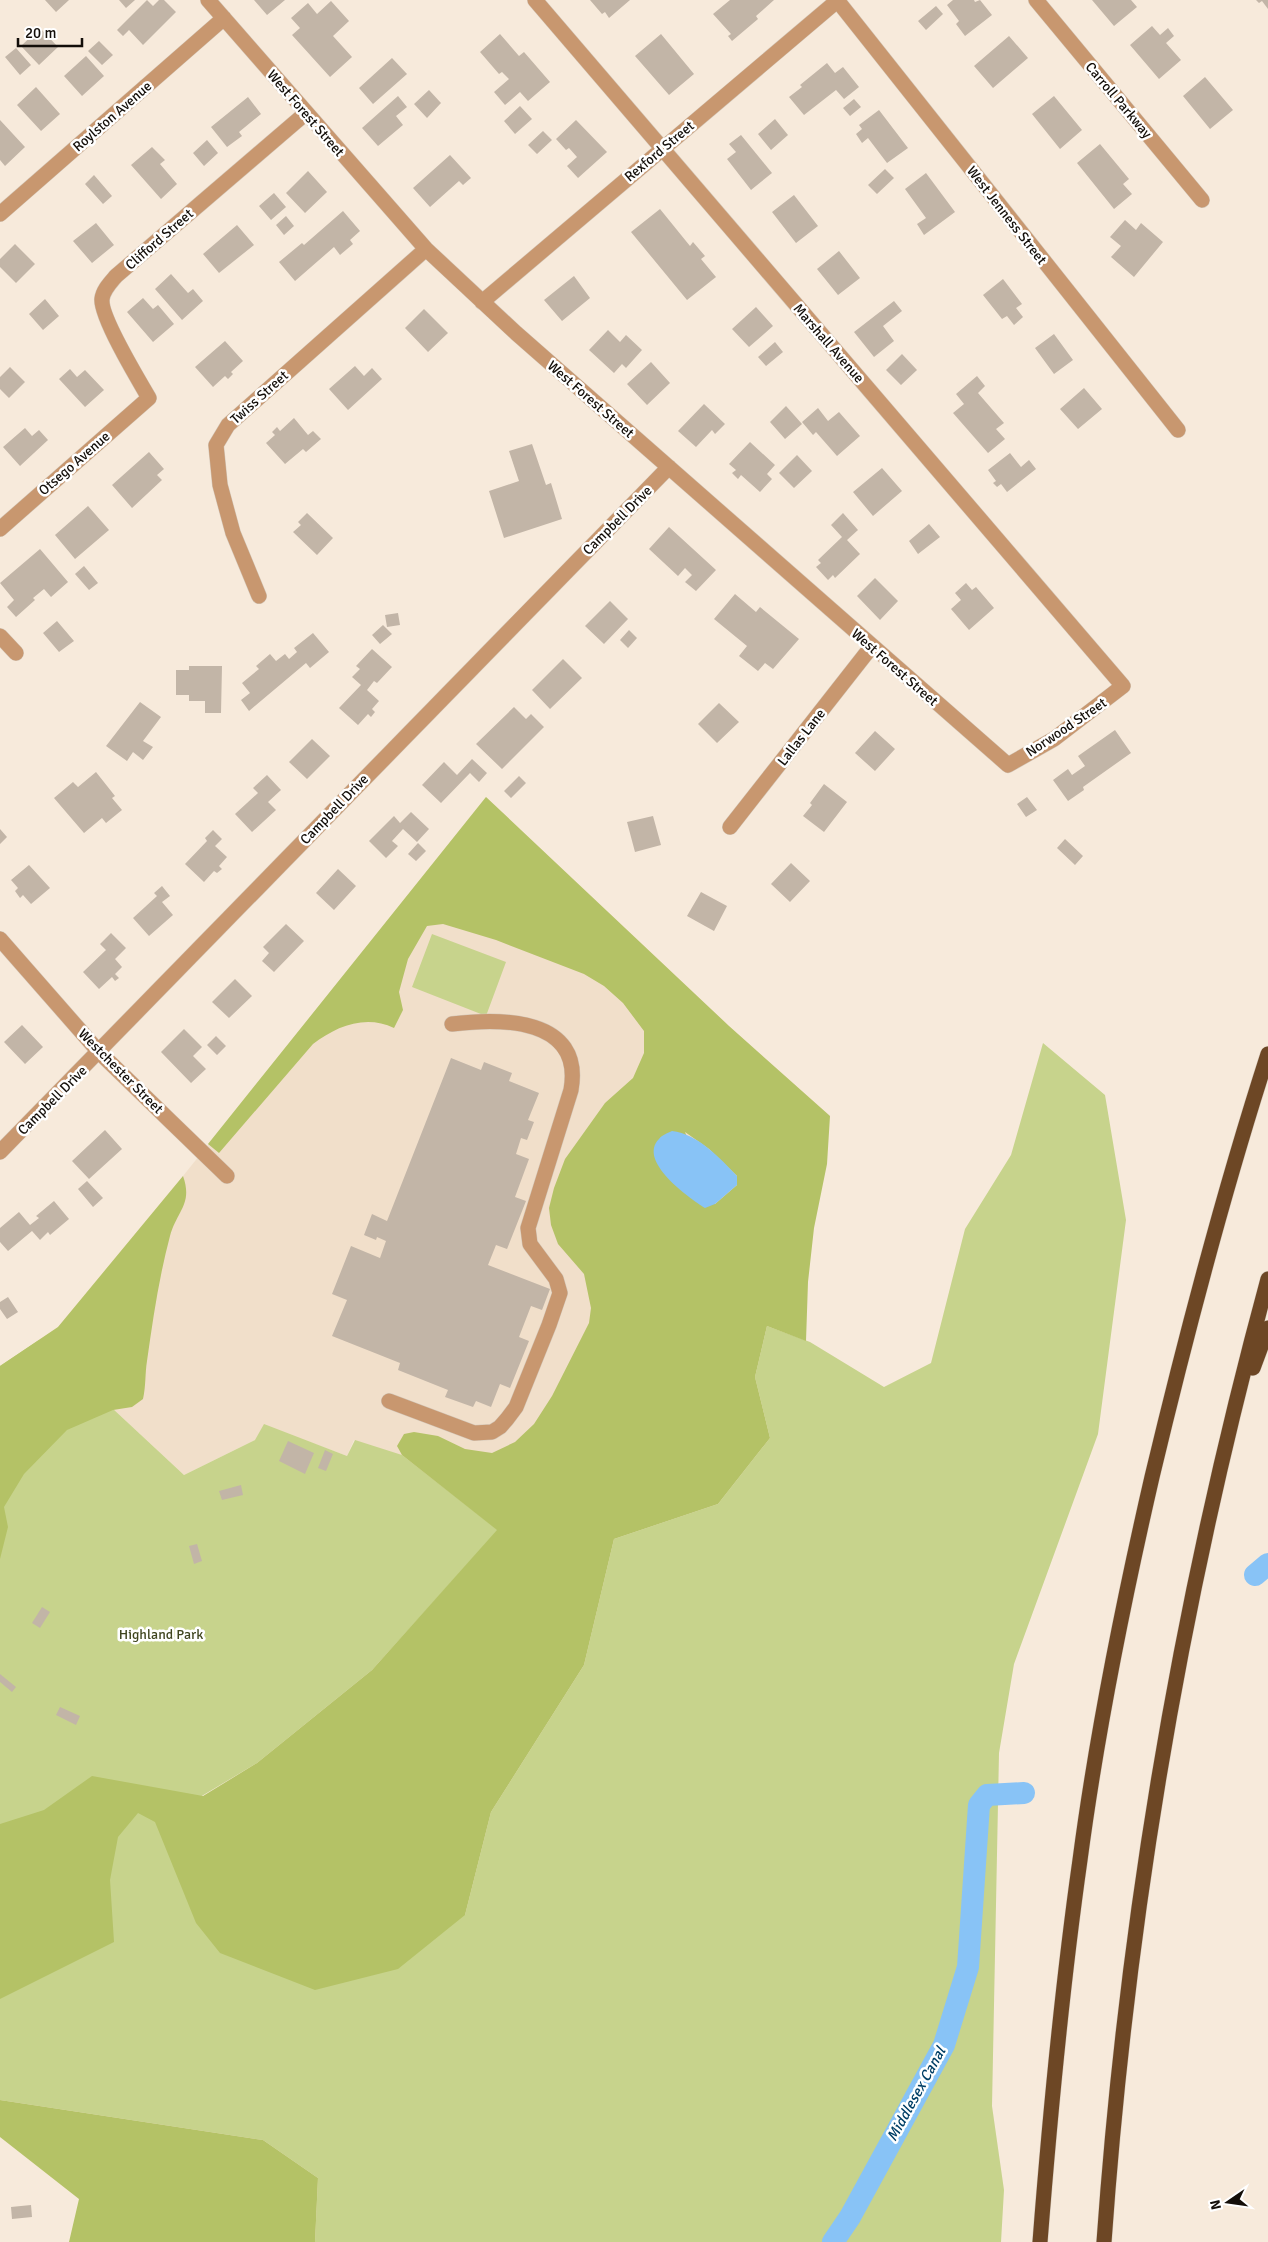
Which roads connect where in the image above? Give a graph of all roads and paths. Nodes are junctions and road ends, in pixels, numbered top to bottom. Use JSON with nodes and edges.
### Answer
{"nodes":[{"id":1,"x":208,"y":0,"type":"edge"},
{"id":2,"x":535,"y":0,"type":"edge"},
{"id":3,"x":837,"y":0,"type":"edge"},
{"id":4,"x":1036,"y":0,"type":"edge"},
{"id":5,"x":224,"y":18,"type":"junction"},
{"id":6,"x":306,"y":113,"type":"junction"},
{"id":7,"x":662,"y":149,"type":"junction"},
{"id":8,"x":1202,"y":200,"type":"dead end"},
{"id":9,"x":0,"y":214,"type":"edge"},
{"id":10,"x":426,"y":249,"type":"junction"},
{"id":11,"x":482,"y":302,"type":"junction"},
{"id":12,"x":149,"y":398,"type":"joint"},
{"id":13,"x":1178,"y":430,"type":"dead end"},
{"id":14,"x":669,"y":467,"type":"junction"},
{"id":15,"x":0,"y":529,"type":"edge"},
{"id":16,"x":259,"y":596,"type":"dead end"},
{"id":17,"x":0,"y":636,"type":"edge"},
{"id":18,"x":872,"y":646,"type":"junction"},
{"id":19,"x":16,"y":653,"type":"dead end"},
{"id":20,"x":1124,"y":686,"type":"joint"},
{"id":21,"x":1008,"y":765,"type":"joint"},
{"id":22,"x":730,"y":827,"type":"dead end"},
{"id":23,"x":0,"y":939,"type":"edge"},
{"id":24,"x":452,"y":1024,"type":"dead end"},
{"id":25,"x":98,"y":1052,"type":"junction"},
{"id":26,"x":1268,"y":1054,"type":"edge"},
{"id":27,"x":0,"y":1152,"type":"edge"},
{"id":28,"x":227,"y":1176,"type":"dead end"},
{"id":29,"x":1268,"y":1279,"type":"edge"},
{"id":30,"x":1268,"y":1328,"type":"edge"},
{"id":31,"x":389,"y":1401,"type":"dead end"},
{"id":32,"x":1224,"y":1449,"type":"junction"},
{"id":33,"x":1040,"y":2242,"type":"edge"},
{"id":34,"x":1104,"y":2242,"type":"edge"}],
"edges":[{"from":1,"to":5,"type":"street","name":"West Forest Street"},
{"from":2,"to":7,"type":"street","name":"Marshall Avenue"},
{"from":3,"to":7,"type":"street","name":"Rexford Street"},
{"from":3,"to":13,"type":"street","name":"West Jenness Street"},
{"from":4,"to":8,"type":"street","name":"Carroll Parkway"},
{"from":5,"to":6,"type":"street","name":"West Forest Street"},
{"from":5,"to":9,"type":"street","name":"Roylston Avenue"},
{"from":6,"to":10,"type":"street","name":"West Forest Street"},
{"from":6,"to":12,"type":"street","name":"Clifford Street"},
{"from":7,"to":11,"type":"street","name":"Rexford Street"},
{"from":7,"to":20,"type":"street","name":"Marshall Avenue"},
{"from":10,"to":11,"type":"street","name":"West Forest Street"},
{"from":10,"to":16,"type":"street","name":"Twiss Street"},
{"from":11,"to":14,"type":"street","name":"West Forest Street"},
{"from":12,"to":15,"type":"street","name":"Otsego Avenue"},
{"from":14,"to":18,"type":"street","name":"West Forest Street"},
{"from":14,"to":25,"type":"street","name":"Campbell Drive"},
{"from":17,"to":19,"type":"street"},
{"from":18,"to":21,"type":"street","name":"West Forest Street"},
{"from":18,"to":22,"type":"street","name":"Lallas Lane"},
{"from":20,"to":21,"type":"street","name":"Norwood Street"},
{"from":23,"to":25,"type":"street","name":"Westchester Street"},
{"from":24,"to":31,"type":"street"},
{"from":25,"to":27,"type":"street","name":"Campbell Drive"},
{"from":25,"to":28,"type":"street","name":"Westchester Street"},
{"from":26,"to":33,"type":"highway"},
{"from":29,"to":32,"type":"highway"},
{"from":30,"to":32,"type":"highway"},
{"from":32,"to":34,"type":"highway"}]}
